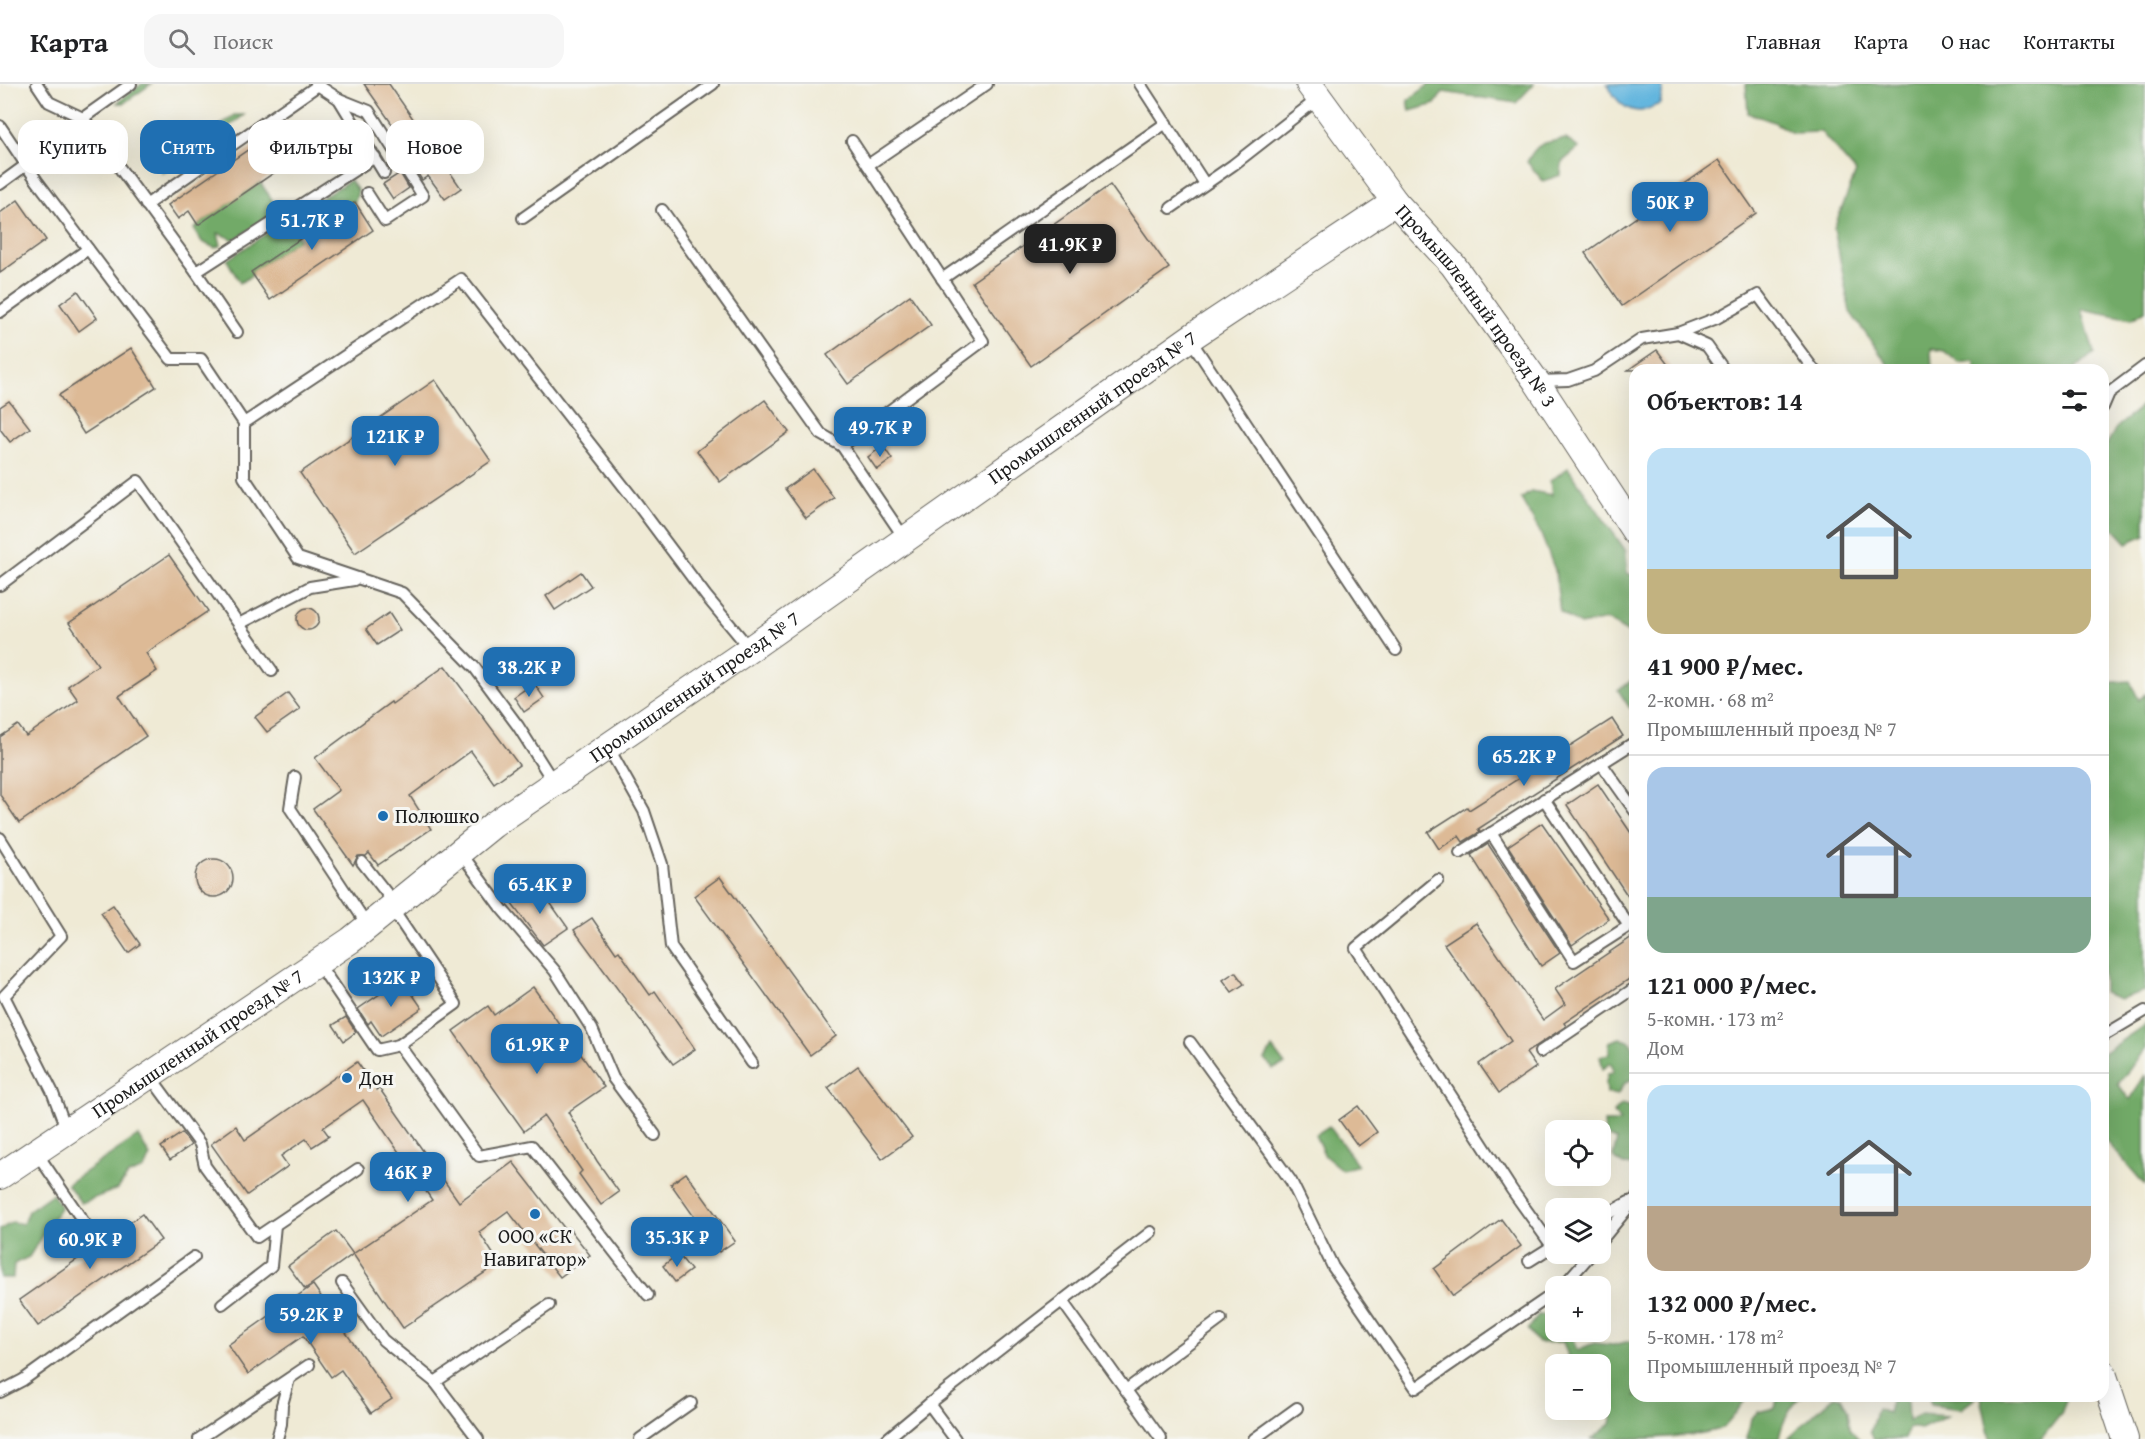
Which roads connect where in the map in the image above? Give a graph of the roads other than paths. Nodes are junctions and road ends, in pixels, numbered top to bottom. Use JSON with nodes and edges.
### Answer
{"nodes":[{"id":1,"x":37,"y":84,"type":"edge"},
{"id":2,"x":131,"y":84,"type":"edge"},
{"id":3,"x":713,"y":84,"type":"edge"},
{"id":4,"x":987,"y":84,"type":"edge"},
{"id":5,"x":1140,"y":84,"type":"edge"},
{"id":6,"x":316,"y":85,"type":"edge"},
{"id":7,"x":1314,"y":91,"type":"edge"},
{"id":8,"x":339,"y":99,"type":"junction"},
{"id":9,"x":83,"y":118,"type":"junction"},
{"id":10,"x":1166,"y":123,"type":"junction"},
{"id":11,"x":0,"y":126,"type":"edge"},
{"id":12,"x":852,"y":141,"type":"dead end"},
{"id":13,"x":18,"y":153,"type":"edge"},
{"id":14,"x":375,"y":157,"type":"junction"},
{"id":15,"x":868,"y":165,"type":"junction"},
{"id":16,"x":18,"y":171,"type":"edge"},
{"id":17,"x":384,"y":173,"type":"dead end"},
{"id":18,"x":33,"y":174,"type":"edge"},
{"id":19,"x":0,"y":184,"type":"edge"},
{"id":20,"x":1206,"y":184,"type":"junction"},
{"id":21,"x":367,"y":193,"type":"dead end"},
{"id":22,"x":1395,"y":202,"type":"junction"},
{"id":23,"x":146,"y":205,"type":"junction"},
{"id":24,"x":1171,"y":208,"type":"dead end"},
{"id":25,"x":662,"y":210,"type":"dead end"},
{"id":26,"x":523,"y":218,"type":"dead end"},
{"id":27,"x":88,"y":249,"type":"junction"},
{"id":28,"x":196,"y":272,"type":"junction"},
{"id":29,"x":942,"y":279,"type":"junction"},
{"id":30,"x":0,"y":312,"type":"edge"},
{"id":31,"x":237,"y":332,"type":"dead end"},
{"id":32,"x":1678,"y":333,"type":"junction"},
{"id":33,"x":1190,"y":338,"type":"junction"},
{"id":34,"x":1720,"y":364,"type":"edge"},
{"id":35,"x":1809,"y":364,"type":"edge"},
{"id":36,"x":2145,"y":366,"type":"edge"},
{"id":37,"x":1536,"y":381,"type":"junction"},
{"id":38,"x":2109,"y":393,"type":"edge"},
{"id":39,"x":244,"y":423,"type":"junction"},
{"id":40,"x":842,"y":446,"type":"junction"},
{"id":41,"x":1629,"y":523,"type":"edge"},
{"id":42,"x":905,"y":539,"type":"junction"},
{"id":43,"x":358,"y":579,"type":"junction"},
{"id":44,"x":0,"y":585,"type":"edge"},
{"id":45,"x":239,"y":624,"type":"junction"},
{"id":46,"x":750,"y":649,"type":"junction"},
{"id":47,"x":1396,"y":650,"type":"dead end"},
{"id":48,"x":272,"y":671,"type":"dead end"},
{"id":49,"x":1629,"y":746,"type":"edge"},
{"id":50,"x":608,"y":747,"type":"junction"},
{"id":51,"x":1601,"y":764,"type":"junction"},
{"id":52,"x":295,"y":777,"type":"dead end"},
{"id":53,"x":554,"y":783,"type":"junction"},
{"id":54,"x":1544,"y":800,"type":"junction"},
{"id":55,"x":1629,"y":803,"type":"edge"},
{"id":56,"x":1491,"y":833,"type":"junction"},
{"id":57,"x":0,"y":838,"type":"edge"},
{"id":58,"x":460,"y":852,"type":"junction"},
{"id":59,"x":1460,"y":853,"type":"dead end"},
{"id":60,"x":362,"y":862,"type":"dead end"},
{"id":61,"x":1438,"y":880,"type":"dead end"},
{"id":62,"x":393,"y":906,"type":"junction"},
{"id":63,"x":1629,"y":920,"type":"edge"},
{"id":64,"x":368,"y":926,"type":"junction"},
{"id":65,"x":1629,"y":926,"type":"edge"},
{"id":66,"x":318,"y":963,"type":"junction"},
{"id":67,"x":1629,"y":992,"type":"edge"},
{"id":68,"x":2145,"y":1011,"type":"edge"},
{"id":69,"x":2109,"y":1032,"type":"edge"},
{"id":70,"x":1190,"y":1042,"type":"dead end"},
{"id":71,"x":399,"y":1045,"type":"junction"},
{"id":72,"x":1540,"y":1052,"type":"dead end"},
{"id":73,"x":752,"y":1063,"type":"dead end"},
{"id":74,"x":150,"y":1076,"type":"junction"},
{"id":75,"x":67,"y":1132,"type":"junction"},
{"id":76,"x":655,"y":1135,"type":"dead end"},
{"id":77,"x":36,"y":1152,"type":"junction"},
{"id":78,"x":358,"y":1169,"type":"dead end"},
{"id":79,"x":0,"y":1176,"type":"edge"},
{"id":80,"x":1629,"y":1202,"type":"edge"},
{"id":81,"x":1629,"y":1206,"type":"edge"},
{"id":82,"x":1611,"y":1212,"type":"edge"},
{"id":83,"x":275,"y":1225,"type":"junction"},
{"id":84,"x":87,"y":1227,"type":"dead end"},
{"id":85,"x":1611,"y":1228,"type":"edge"},
{"id":86,"x":1151,"y":1233,"type":"dead end"},
{"id":87,"x":1545,"y":1233,"type":"edge"},
{"id":88,"x":1545,"y":1251,"type":"edge"},
{"id":89,"x":194,"y":1257,"type":"dead end"},
{"id":90,"x":1529,"y":1261,"type":"dead end"},
{"id":91,"x":1582,"y":1264,"type":"edge"},
{"id":92,"x":1572,"y":1276,"type":"edge"},
{"id":93,"x":342,"y":1283,"type":"dead end"},
{"id":94,"x":648,"y":1295,"type":"dead end"},
{"id":95,"x":1545,"y":1300,"type":"edge"},
{"id":96,"x":1062,"y":1301,"type":"junction"},
{"id":97,"x":222,"y":1304,"type":"dead end"},
{"id":98,"x":549,"y":1305,"type":"dead end"},
{"id":99,"x":1221,"y":1318,"type":"dead end"},
{"id":100,"x":309,"y":1365,"type":"dead end"},
{"id":101,"x":289,"y":1379,"type":"junction"},
{"id":102,"x":435,"y":1382,"type":"junction"},
{"id":103,"x":1126,"y":1390,"type":"junction"},
{"id":104,"x":2109,"y":1391,"type":"edge"},
{"id":105,"x":0,"y":1392,"type":"edge"},
{"id":106,"x":691,"y":1403,"type":"dead end"},
{"id":107,"x":929,"y":1404,"type":"junction"},
{"id":108,"x":1297,"y":1408,"type":"dead end"},
{"id":109,"x":199,"y":1439,"type":"edge"},
{"id":110,"x":277,"y":1439,"type":"edge"},
{"id":111,"x":478,"y":1439,"type":"edge"},
{"id":112,"x":640,"y":1439,"type":"edge"},
{"id":113,"x":887,"y":1439,"type":"edge"},
{"id":114,"x":955,"y":1439,"type":"edge"},
{"id":115,"x":1161,"y":1439,"type":"edge"},
{"id":116,"x":1254,"y":1439,"type":"edge"},
{"id":117,"x":2125,"y":1439,"type":"edge"}],
"edges":[{"from":1,"to":9,"type":"lane"},
{"from":2,"to":9,"type":"lane"},
{"from":3,"to":26,"type":"lane"},
{"from":4,"to":15,"type":"lane"},
{"from":5,"to":10,"type":"lane"},
{"from":6,"to":8,"type":"lane"},
{"from":6,"to":23,"type":"lane"},
{"from":7,"to":20,"type":"lane"},
{"from":7,"to":22,"type":"street","name":"Промышленный проезд № 3"},
{"from":8,"to":14,"type":"lane"},
{"from":8,"to":21,"type":"lane"},
{"from":9,"to":23,"type":"lane"},
{"from":10,"to":20,"type":"lane"},
{"from":10,"to":29,"type":"lane"},
{"from":11,"to":13,"type":"lane"},
{"from":12,"to":15,"type":"lane"},
{"from":14,"to":17,"type":"lane"},
{"from":14,"to":28,"type":"lane"},
{"from":15,"to":29,"type":"lane"},
{"from":16,"to":19,"type":"lane"},
{"from":18,"to":27,"type":"lane"},
{"from":20,"to":24,"type":"lane"},
{"from":22,"to":33,"type":"street","name":"Промышленный проезд № 7"},
{"from":22,"to":37,"type":"street","name":"Промышленный проезд № 3"},
{"from":23,"to":28,"type":"lane"},
{"from":25,"to":40,"type":"lane"},
{"from":27,"to":30,"type":"lane"},
{"from":27,"to":39,"type":"lane"},
{"from":28,"to":31,"type":"lane"},
{"from":29,"to":40,"type":"lane"},
{"from":32,"to":34,"type":"lane"},
{"from":32,"to":35,"type":"lane"},
{"from":32,"to":37,"type":"lane"},
{"from":33,"to":42,"type":"street","name":"Промышленный проезд № 7"},
{"from":33,"to":47,"type":"lane"},
{"from":36,"to":38,"type":"lane"},
{"from":37,"to":41,"type":"street","name":"Промышленный проезд № 3"},
{"from":39,"to":43,"type":"lane"},
{"from":39,"to":46,"type":"lane"},
{"from":40,"to":42,"type":"lane"},
{"from":42,"to":46,"type":"street","name":"Промышленный проезд № 7"},
{"from":43,"to":45,"type":"lane"},
{"from":43,"to":53,"type":"lane"},
{"from":44,"to":45,"type":"lane"},
{"from":45,"to":48,"type":"lane"},
{"from":46,"to":50,"type":"street","name":"Промышленный проезд № 7"},
{"from":49,"to":51,"type":"lane"},
{"from":50,"to":53,"type":"street","name":"Промышленный проезд № 7"},
{"from":50,"to":73,"type":"lane"},
{"from":51,"to":54,"type":"lane"},
{"from":51,"to":55,"type":"lane"},
{"from":52,"to":64,"type":"lane"},
{"from":53,"to":58,"type":"street","name":"Промышленный проезд № 7"},
{"from":54,"to":56,"type":"lane"},
{"from":54,"to":63,"type":"lane"},
{"from":56,"to":59,"type":"lane"},
{"from":56,"to":65,"type":"lane"},
{"from":57,"to":75,"type":"lane"},
{"from":58,"to":62,"type":"street","name":"Промышленный проезд № 7"},
{"from":58,"to":76,"type":"lane"},
{"from":60,"to":62,"type":"lane"},
{"from":61,"to":87,"type":"lane"},
{"from":62,"to":64,"type":"street","name":"Промышленный проезд № 7"},
{"from":62,"to":71,"type":"lane"},
{"from":64,"to":66,"type":"street","name":"Промышленный проезд № 7"},
{"from":66,"to":71,"type":"lane"},
{"from":66,"to":74,"type":"street","name":"Промышленный проезд № 7"},
{"from":67,"to":72,"type":"lane"},
{"from":68,"to":69,"type":"lane"},
{"from":70,"to":95,"type":"lane"},
{"from":71,"to":94,"type":"lane"},
{"from":74,"to":75,"type":"street","name":"Промышленный проезд № 7"},
{"from":74,"to":83,"type":"lane"},
{"from":75,"to":77,"type":"street","name":"Промышленный проезд № 7"},
{"from":77,"to":79,"type":"street","name":"Промышленный проезд № 7"},
{"from":77,"to":84,"type":"lane"},
{"from":78,"to":83,"type":"lane"},
{"from":80,"to":82,"type":"lane"},
{"from":81,"to":85,"type":"lane"},
{"from":83,"to":97,"type":"lane"},
{"from":86,"to":96,"type":"lane"},
{"from":88,"to":90,"type":"lane"},
{"from":89,"to":105,"type":"lane"},
{"from":91,"to":92,"type":"lane"},
{"from":93,"to":102,"type":"lane"},
{"from":96,"to":103,"type":"lane"},
{"from":96,"to":107,"type":"lane"},
{"from":98,"to":102,"type":"lane"},
{"from":99,"to":103,"type":"lane"},
{"from":100,"to":101,"type":"lane"},
{"from":101,"to":109,"type":"lane"},
{"from":101,"to":110,"type":"lane"},
{"from":102,"to":111,"type":"lane"},
{"from":103,"to":115,"type":"lane"},
{"from":104,"to":117,"type":"street"},
{"from":106,"to":112,"type":"lane"},
{"from":107,"to":113,"type":"lane"},
{"from":107,"to":114,"type":"lane"},
{"from":108,"to":116,"type":"lane"}]}
